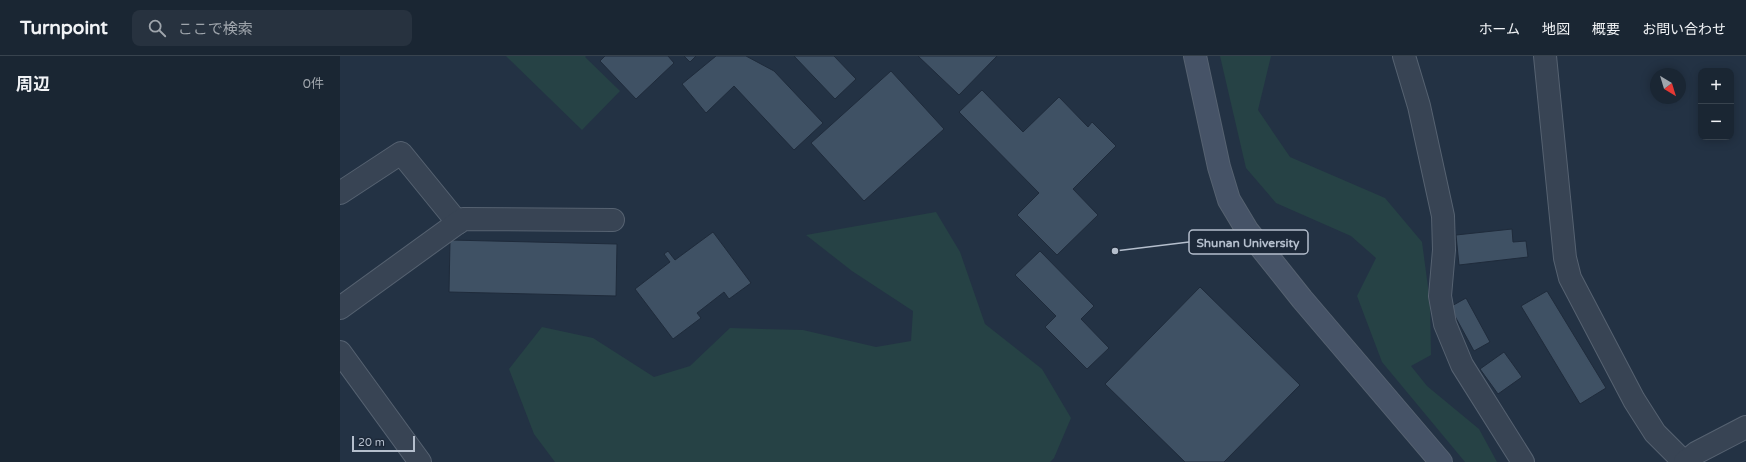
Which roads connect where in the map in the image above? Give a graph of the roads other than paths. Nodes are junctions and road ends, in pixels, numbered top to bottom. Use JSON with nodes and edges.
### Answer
{"nodes":[{"id":1,"x":1195,"y":56,"type":"edge"},
{"id":2,"x":1404,"y":56,"type":"edge"},
{"id":3,"x":1545,"y":56,"type":"edge"},
{"id":4,"x":343,"y":185,"type":"edge"},
{"id":5,"x":613,"y":220,"type":"dead end"},
{"id":6,"x":458,"y":223,"type":"junction"},
{"id":7,"x":340,"y":308,"type":"edge"},
{"id":8,"x":340,"y":352,"type":"edge"},
{"id":9,"x":1746,"y":427,"type":"edge"},
{"id":10,"x":420,"y":462,"type":"edge"},
{"id":11,"x":1441,"y":462,"type":"edge"},
{"id":12,"x":1523,"y":462,"type":"edge"},
{"id":13,"x":1684,"y":462,"type":"edge"}],
"edges":[{"from":1,"to":11,"type":"street"},
{"from":2,"to":12,"type":"street"},
{"from":3,"to":13,"type":"street"},
{"from":4,"to":6,"type":"street"},
{"from":5,"to":6,"type":"street"},
{"from":6,"to":7,"type":"street"},
{"from":8,"to":10,"type":"street"},
{"from":9,"to":13,"type":"street"}]}
